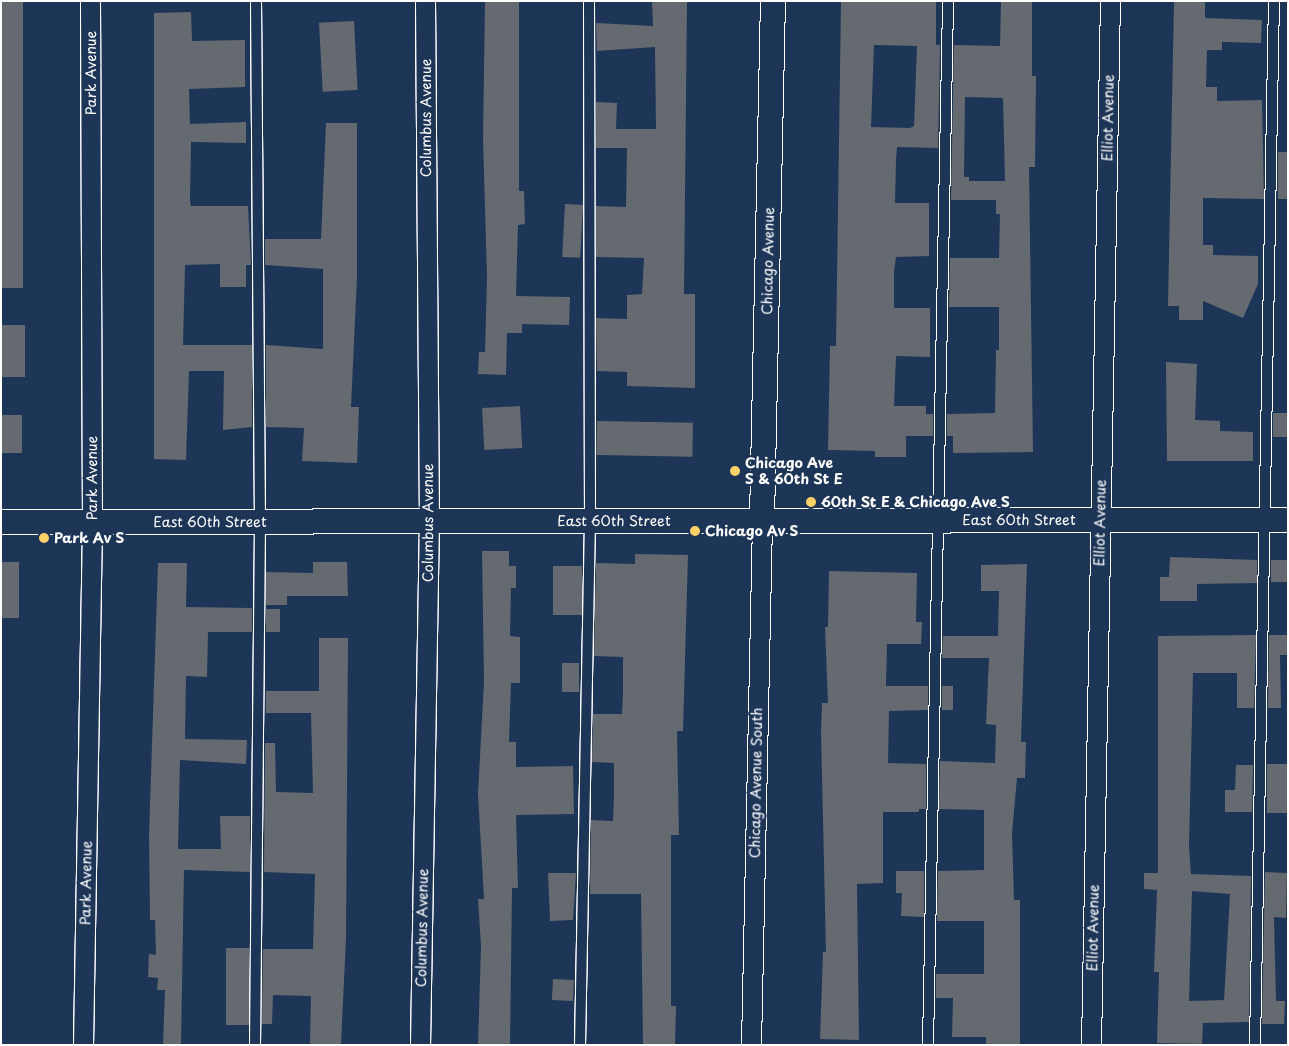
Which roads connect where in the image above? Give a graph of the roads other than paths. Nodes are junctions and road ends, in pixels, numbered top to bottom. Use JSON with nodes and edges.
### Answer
{"nodes":[{"id":1,"x":90,"y":1,"type":"edge"},
{"id":2,"x":256,"y":1,"type":"edge"},
{"id":3,"x":425,"y":1,"type":"edge"},
{"id":4,"x":589,"y":1,"type":"edge"},
{"id":5,"x":774,"y":1,"type":"edge"},
{"id":6,"x":948,"y":1,"type":"edge"},
{"id":7,"x":1110,"y":1,"type":"edge"},
{"id":8,"x":1274,"y":1,"type":"edge"},
{"id":9,"x":762,"y":520,"type":"junction"},
{"id":10,"x":938,"y":520,"type":"junction"},
{"id":11,"x":1100,"y":520,"type":"junction"},
{"id":12,"x":1264,"y":520,"type":"junction"},
{"id":13,"x":1288,"y":520,"type":"edge"},
{"id":14,"x":429,"y":521,"type":"junction"},
{"id":15,"x":590,"y":521,"type":"junction"},
{"id":16,"x":1,"y":522,"type":"edge"},
{"id":17,"x":92,"y":522,"type":"junction"},
{"id":18,"x":260,"y":522,"type":"junction"},
{"id":19,"x":84,"y":1045,"type":"edge"},
{"id":20,"x":255,"y":1045,"type":"edge"},
{"id":21,"x":420,"y":1045,"type":"edge"},
{"id":22,"x":580,"y":1045,"type":"edge"},
{"id":23,"x":751,"y":1045,"type":"edge"},
{"id":24,"x":928,"y":1045,"type":"edge"},
{"id":25,"x":1091,"y":1045,"type":"edge"},
{"id":26,"x":1256,"y":1045,"type":"edge"}],
"edges":[{"from":1,"to":17,"type":"street","name":"Park Avenue"},
{"from":2,"to":18,"type":"lane"},
{"from":3,"to":14,"type":"street","name":"Columbus Avenue"},
{"from":4,"to":15,"type":"lane"},
{"from":5,"to":9,"type":"street","name":"Chicago Avenue"},
{"from":6,"to":10,"type":"lane"},
{"from":7,"to":11,"type":"street","name":"Elliot Avenue"},
{"from":8,"to":12,"type":"lane"},
{"from":9,"to":10,"type":"street","name":"East 60th Street"},
{"from":9,"to":15,"type":"street","name":"East 60th Street"},
{"from":9,"to":23,"type":"street","name":"Chicago Avenue South"},
{"from":10,"to":11,"type":"street","name":"East 60th Street"},
{"from":10,"to":24,"type":"lane"},
{"from":11,"to":12,"type":"street","name":"East 60th Street"},
{"from":11,"to":25,"type":"street","name":"Elliot Avenue"},
{"from":12,"to":13,"type":"street","name":"East 60th Street"},
{"from":12,"to":26,"type":"lane"},
{"from":14,"to":15,"type":"street","name":"East 60th Street"},
{"from":14,"to":18,"type":"street","name":"East 60th Street"},
{"from":14,"to":21,"type":"street","name":"Columbus Avenue"},
{"from":15,"to":22,"type":"lane"},
{"from":16,"to":17,"type":"street","name":"East 60th Street"},
{"from":17,"to":18,"type":"street","name":"East 60th Street"},
{"from":17,"to":19,"type":"street","name":"Park Avenue"},
{"from":18,"to":20,"type":"lane"}]}
